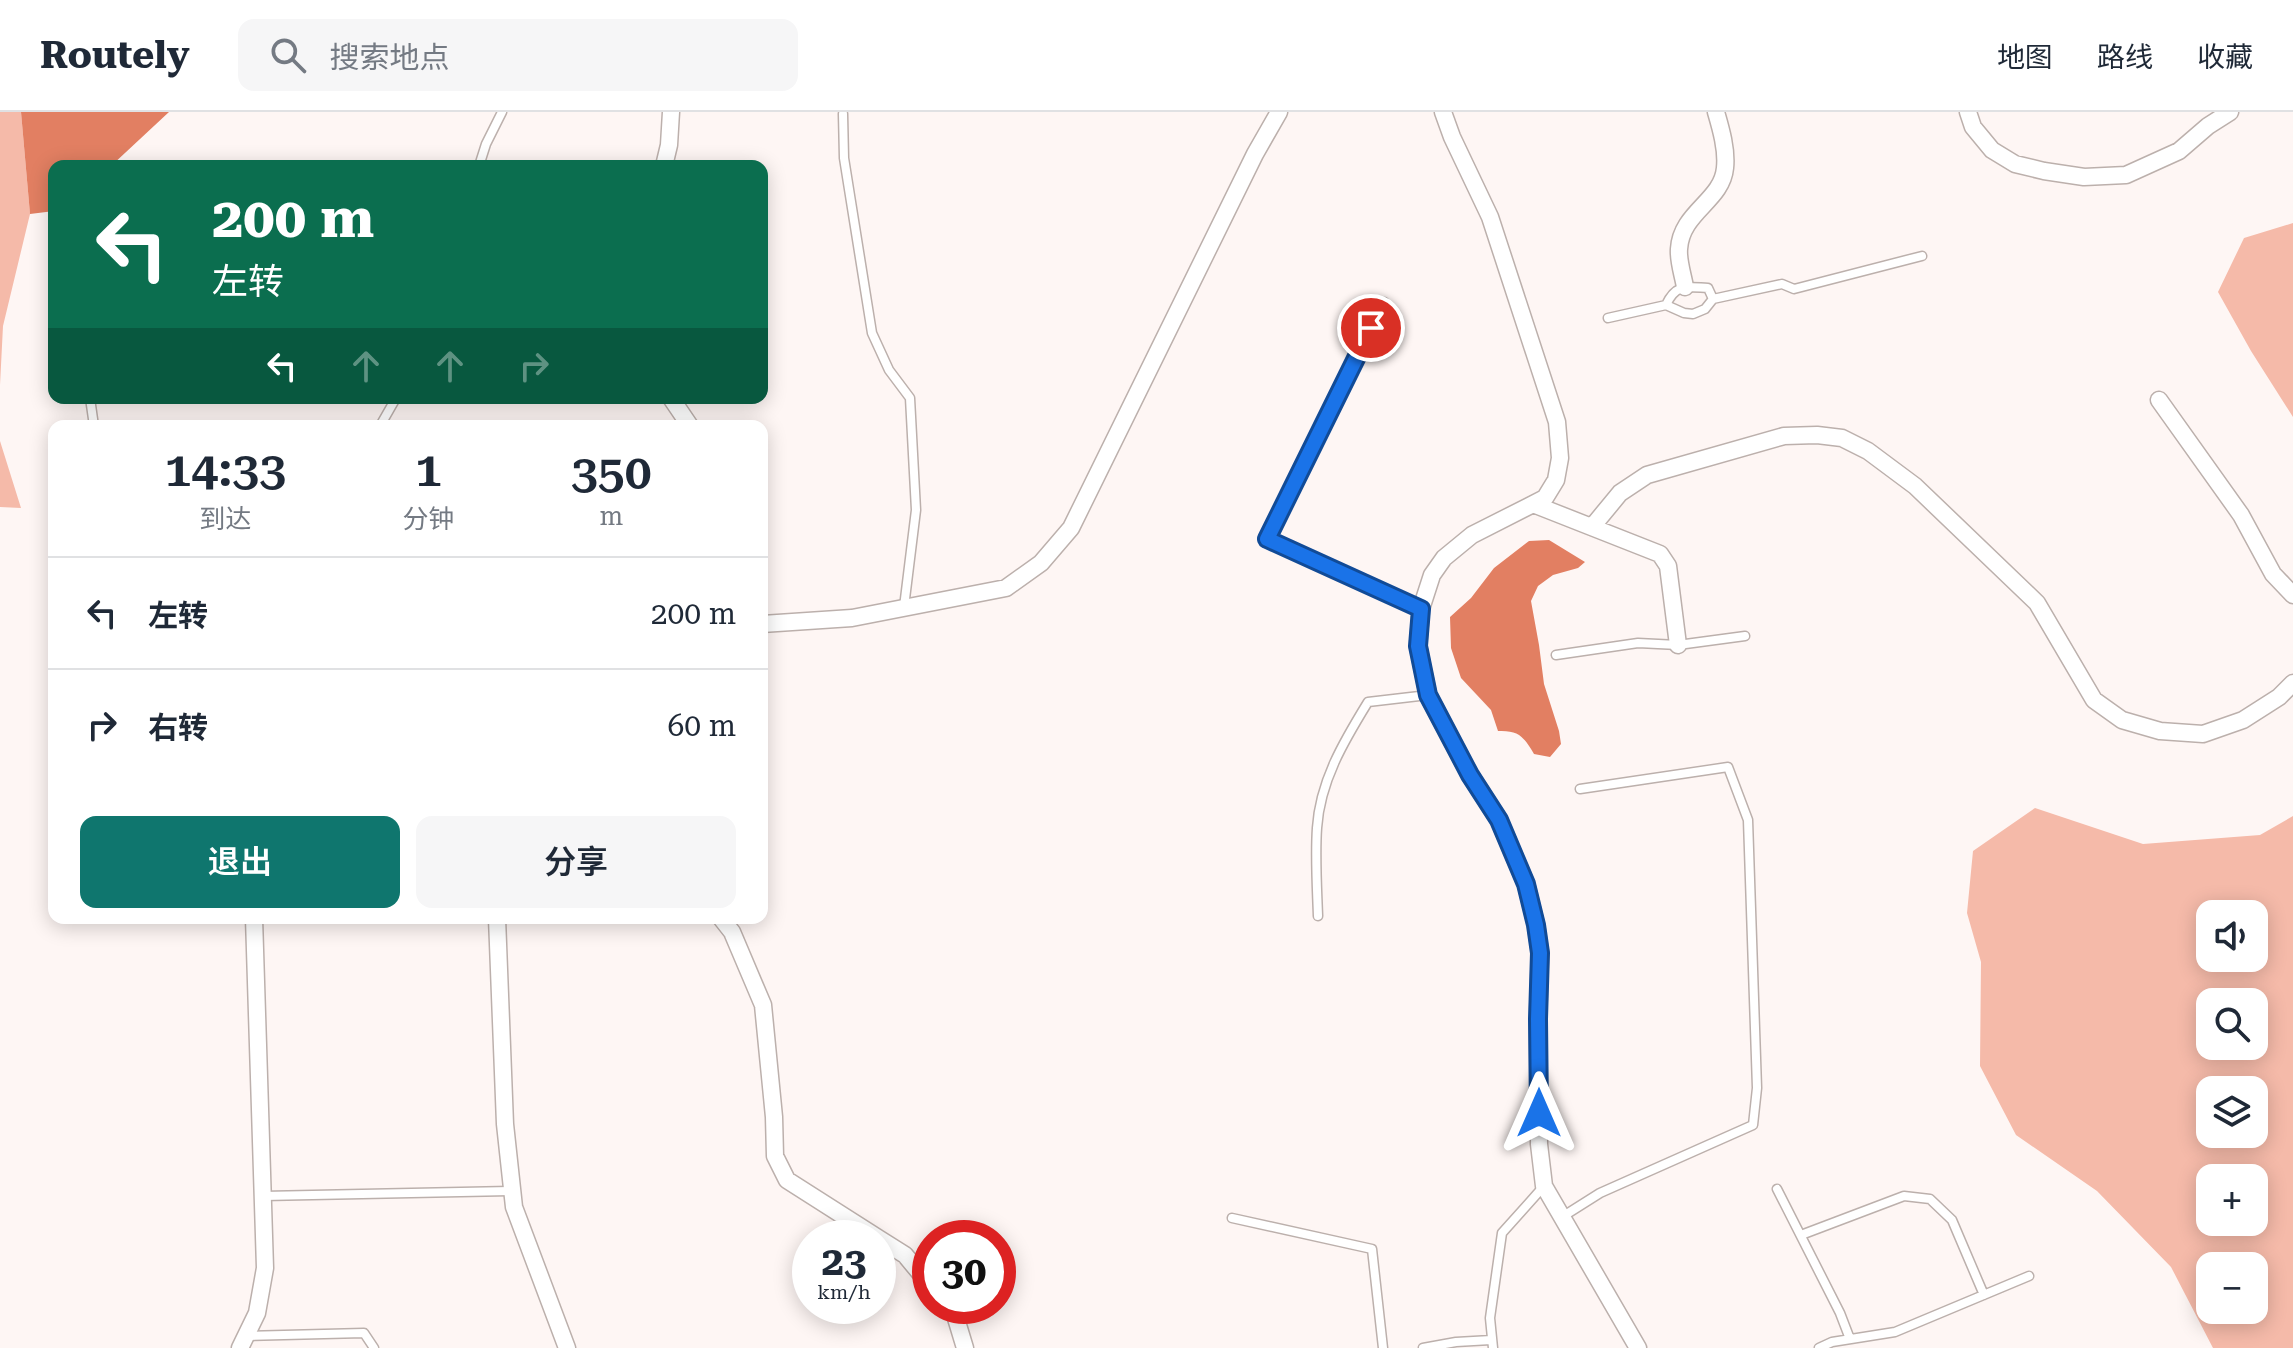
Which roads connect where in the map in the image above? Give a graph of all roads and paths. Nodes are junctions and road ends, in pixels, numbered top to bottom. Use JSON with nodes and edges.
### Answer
{"nodes":[{"id":1,"x":502,"y":112,"type":"edge"},
{"id":2,"x":671,"y":112,"type":"edge"},
{"id":3,"x":1279,"y":112,"type":"edge"},
{"id":4,"x":1443,"y":112,"type":"edge"},
{"id":5,"x":1716,"y":112,"type":"edge"},
{"id":6,"x":1968,"y":112,"type":"edge"},
{"id":7,"x":2230,"y":112,"type":"edge"},
{"id":8,"x":843,"y":114,"type":"dead end"},
{"id":9,"x":481,"y":160,"type":"edge"},
{"id":10,"x":665,"y":160,"type":"edge"},
{"id":11,"x":1922,"y":256,"type":"dead end"},
{"id":12,"x":1685,"y":287,"type":"junction"},
{"id":13,"x":1713,"y":299,"type":"junction"},
{"id":14,"x":1384,"y":302,"type":"dead end"},
{"id":15,"x":1666,"y":305,"type":"junction"},
{"id":16,"x":1608,"y":318,"type":"dead end"},
{"id":17,"x":2159,"y":400,"type":"dead end"},
{"id":18,"x":1533,"y":504,"type":"junction"},
{"id":19,"x":1592,"y":527,"type":"junction"},
{"id":20,"x":2293,"y":595,"type":"edge"},
{"id":21,"x":904,"y":608,"type":"junction"},
{"id":22,"x":1421,"y":609,"type":"junction"},
{"id":23,"x":768,"y":624,"type":"edge"},
{"id":24,"x":1745,"y":636,"type":"dead end"},
{"id":25,"x":1678,"y":645,"type":"junction"},
{"id":26,"x":1556,"y":655,"type":"dead end"},
{"id":27,"x":2293,"y":683,"type":"edge"},
{"id":28,"x":1428,"y":695,"type":"junction"},
{"id":29,"x":1580,"y":789,"type":"dead end"},
{"id":30,"x":1318,"y":916,"type":"dead end"},
{"id":31,"x":254,"y":924,"type":"edge"},
{"id":32,"x":497,"y":924,"type":"edge"},
{"id":33,"x":726,"y":924,"type":"edge"},
{"id":34,"x":1544,"y":1186,"type":"junction"},
{"id":35,"x":1777,"y":1189,"type":"dead end"},
{"id":36,"x":512,"y":1191,"type":"junction"},
{"id":37,"x":263,"y":1196,"type":"junction"},
{"id":38,"x":1232,"y":1218,"type":"dead end"},
{"id":39,"x":1561,"y":1218,"type":"junction"},
{"id":40,"x":850,"y":1220,"type":"edge"},
{"id":41,"x":1801,"y":1235,"type":"junction"},
{"id":42,"x":896,"y":1249,"type":"edge"},
{"id":43,"x":912,"y":1263,"type":"edge"},
{"id":44,"x":2029,"y":1276,"type":"dead end"},
{"id":45,"x":1984,"y":1295,"type":"junction"},
{"id":46,"x":958,"y":1324,"type":"edge"},
{"id":47,"x":1850,"y":1339,"type":"junction"},
{"id":48,"x":243,"y":1342,"type":"edge"},
{"id":49,"x":1492,"y":1344,"type":"edge"},
{"id":50,"x":374,"y":1348,"type":"edge"},
{"id":51,"x":567,"y":1348,"type":"edge"},
{"id":52,"x":965,"y":1348,"type":"edge"},
{"id":53,"x":1383,"y":1348,"type":"edge"},
{"id":54,"x":1423,"y":1348,"type":"edge"},
{"id":55,"x":1638,"y":1348,"type":"edge"},
{"id":56,"x":1819,"y":1348,"type":"edge"}],
"edges":[{"from":1,"to":9,"type":"lane"},
{"from":2,"to":10,"type":"street"},
{"from":3,"to":21,"type":"street"},
{"from":4,"to":18,"type":"street"},
{"from":5,"to":12,"type":"street"},
{"from":6,"to":7,"type":"street"},
{"from":8,"to":21,"type":"lane"},
{"from":11,"to":13,"type":"lane"},
{"from":12,"to":13,"type":"lane"},
{"from":12,"to":15,"type":"lane"},
{"from":13,"to":15,"type":"lane"},
{"from":14,"to":22,"type":"lane"},
{"from":15,"to":16,"type":"lane"},
{"from":17,"to":20,"type":"street"},
{"from":18,"to":19,"type":"street"},
{"from":18,"to":22,"type":"street"},
{"from":19,"to":25,"type":"street"},
{"from":19,"to":27,"type":"street"},
{"from":21,"to":23,"type":"street"},
{"from":22,"to":28,"type":"street"},
{"from":24,"to":25,"type":"lane"},
{"from":25,"to":26,"type":"lane"},
{"from":28,"to":30,"type":"lane"},
{"from":28,"to":34,"type":"street"},
{"from":29,"to":39,"type":"lane"},
{"from":31,"to":37,"type":"street"},
{"from":32,"to":36,"type":"street"},
{"from":33,"to":40,"type":"street"},
{"from":34,"to":39,"type":"street"},
{"from":34,"to":49,"type":"lane"},
{"from":35,"to":41,"type":"lane"},
{"from":36,"to":37,"type":"lane"},
{"from":36,"to":51,"type":"street"},
{"from":37,"to":48,"type":"street"},
{"from":38,"to":53,"type":"lane"},
{"from":39,"to":55,"type":"street"},
{"from":41,"to":45,"type":"lane"},
{"from":41,"to":47,"type":"lane"},
{"from":42,"to":43,"type":"street"},
{"from":44,"to":45,"type":"lane"},
{"from":45,"to":47,"type":"lane"},
{"from":46,"to":52,"type":"street"},
{"from":47,"to":56,"type":"lane"},
{"from":48,"to":50,"type":"lane"},
{"from":49,"to":54,"type":"lane"}]}
